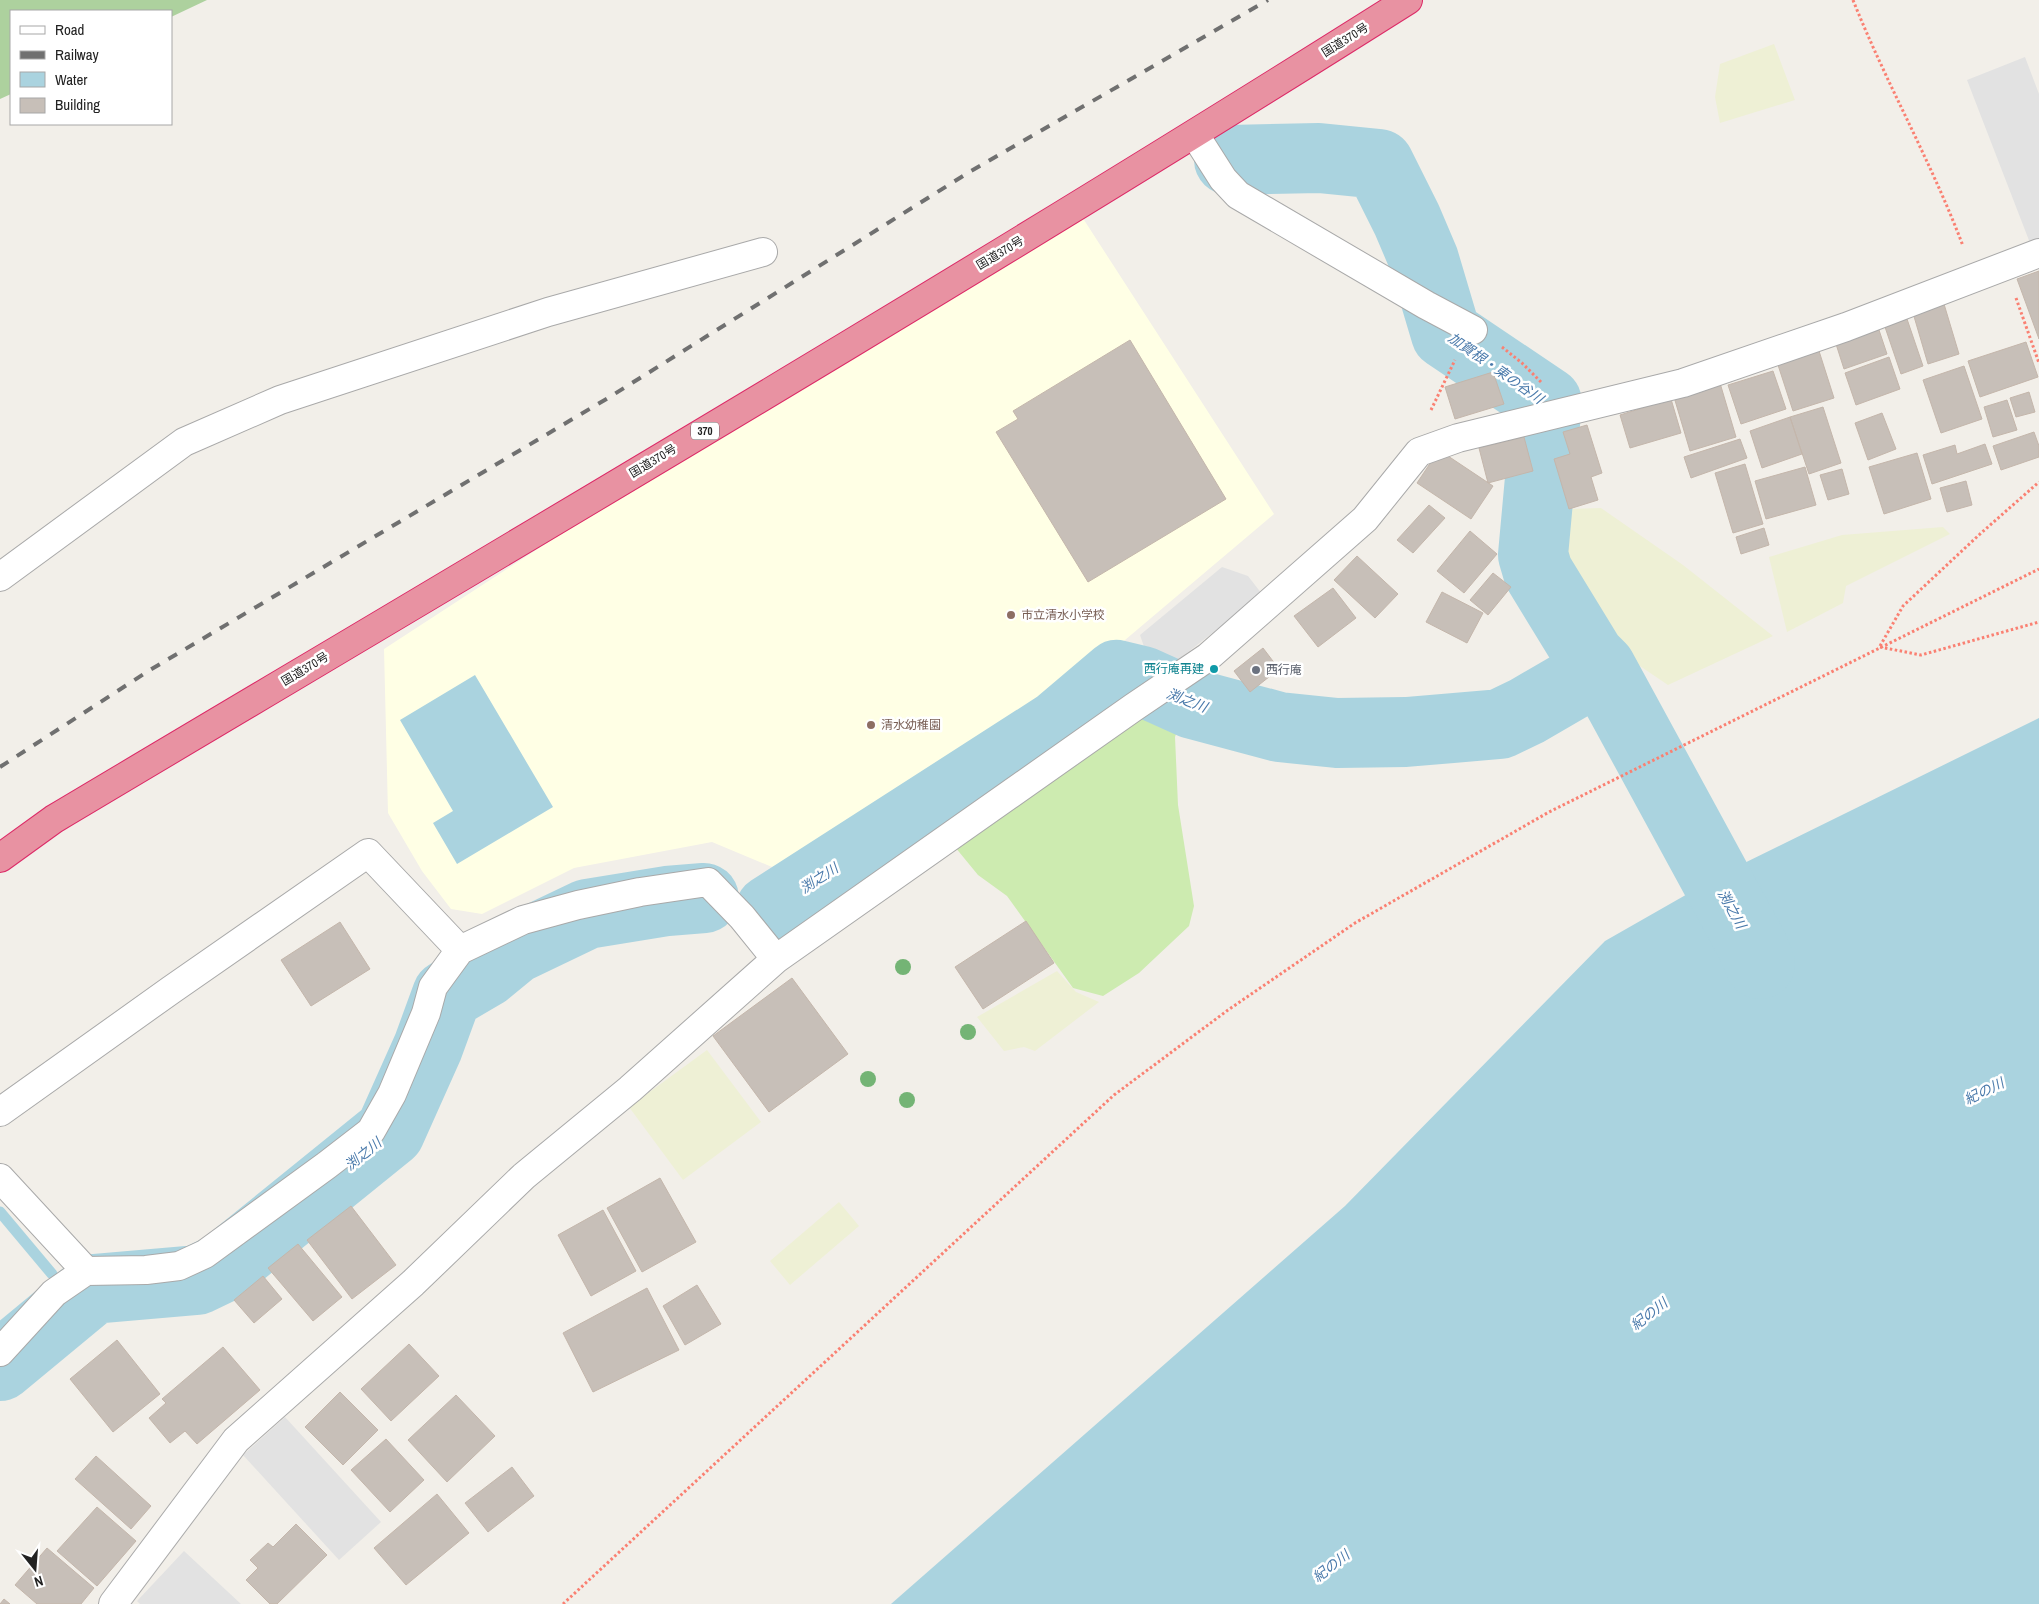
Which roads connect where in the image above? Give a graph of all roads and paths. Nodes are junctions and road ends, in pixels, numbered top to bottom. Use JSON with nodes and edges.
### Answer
{"nodes":[{"id":1,"x":1408,"y":0,"type":"edge"},
{"id":2,"x":1853,"y":0,"type":"edge"},
{"id":3,"x":1195,"y":134,"type":"junction"},
{"id":4,"x":1966,"y":251,"type":"dead end"},
{"id":5,"x":763,"y":252,"type":"dead end"},
{"id":6,"x":2039,"y":253,"type":"edge"},
{"id":7,"x":2014,"y":292,"type":"dead end"},
{"id":8,"x":1467,"y":326,"type":"joint"},
{"id":9,"x":1456,"y":358,"type":"dead end"},
{"id":10,"x":2039,"y":363,"type":"edge"},
{"id":11,"x":1548,"y":389,"type":"dead end"},
{"id":12,"x":1419,"y":452,"type":"junction"},
{"id":13,"x":2039,"y":482,"type":"edge"},
{"id":14,"x":2039,"y":568,"type":"edge"},
{"id":15,"x":0,"y":576,"type":"edge"},
{"id":16,"x":2039,"y":622,"type":"edge"},
{"id":17,"x":1880,"y":647,"type":"junction"},
{"id":18,"x":0,"y":858,"type":"edge"},
{"id":19,"x":460,"y":950,"type":"junction"},
{"id":20,"x":776,"y":959,"type":"junction"},
{"id":21,"x":0,"y":1112,"type":"edge"},
{"id":22,"x":0,"y":1178,"type":"edge"},
{"id":23,"x":86,"y":1271,"type":"junction"},
{"id":24,"x":0,"y":1352,"type":"edge"},
{"id":25,"x":114,"y":1604,"type":"edge"},
{"id":26,"x":563,"y":1604,"type":"edge"}],
"edges":[{"from":1,"to":3,"type":"highway","name":"国道370号","number":"370"},
{"from":2,"to":4,"type":"path"},
{"from":3,"to":8,"type":"street"},
{"from":3,"to":18,"type":"highway","name":"国道370号","number":"370"},
{"from":5,"to":15,"type":"street"},
{"from":6,"to":12,"type":"street"},
{"from":7,"to":10,"type":"path"},
{"from":8,"to":11,"type":"path"},
{"from":9,"to":12,"type":"path"},
{"from":12,"to":20,"type":"street"},
{"from":13,"to":17,"type":"path"},
{"from":14,"to":17,"type":"path"},
{"from":16,"to":17,"type":"path"},
{"from":17,"to":26,"type":"path"},
{"from":19,"to":20,"type":"street"},
{"from":19,"to":21,"type":"street"},
{"from":19,"to":23,"type":"street"},
{"from":20,"to":25,"type":"street"},
{"from":22,"to":23,"type":"street"},
{"from":23,"to":24,"type":"street"}]}
